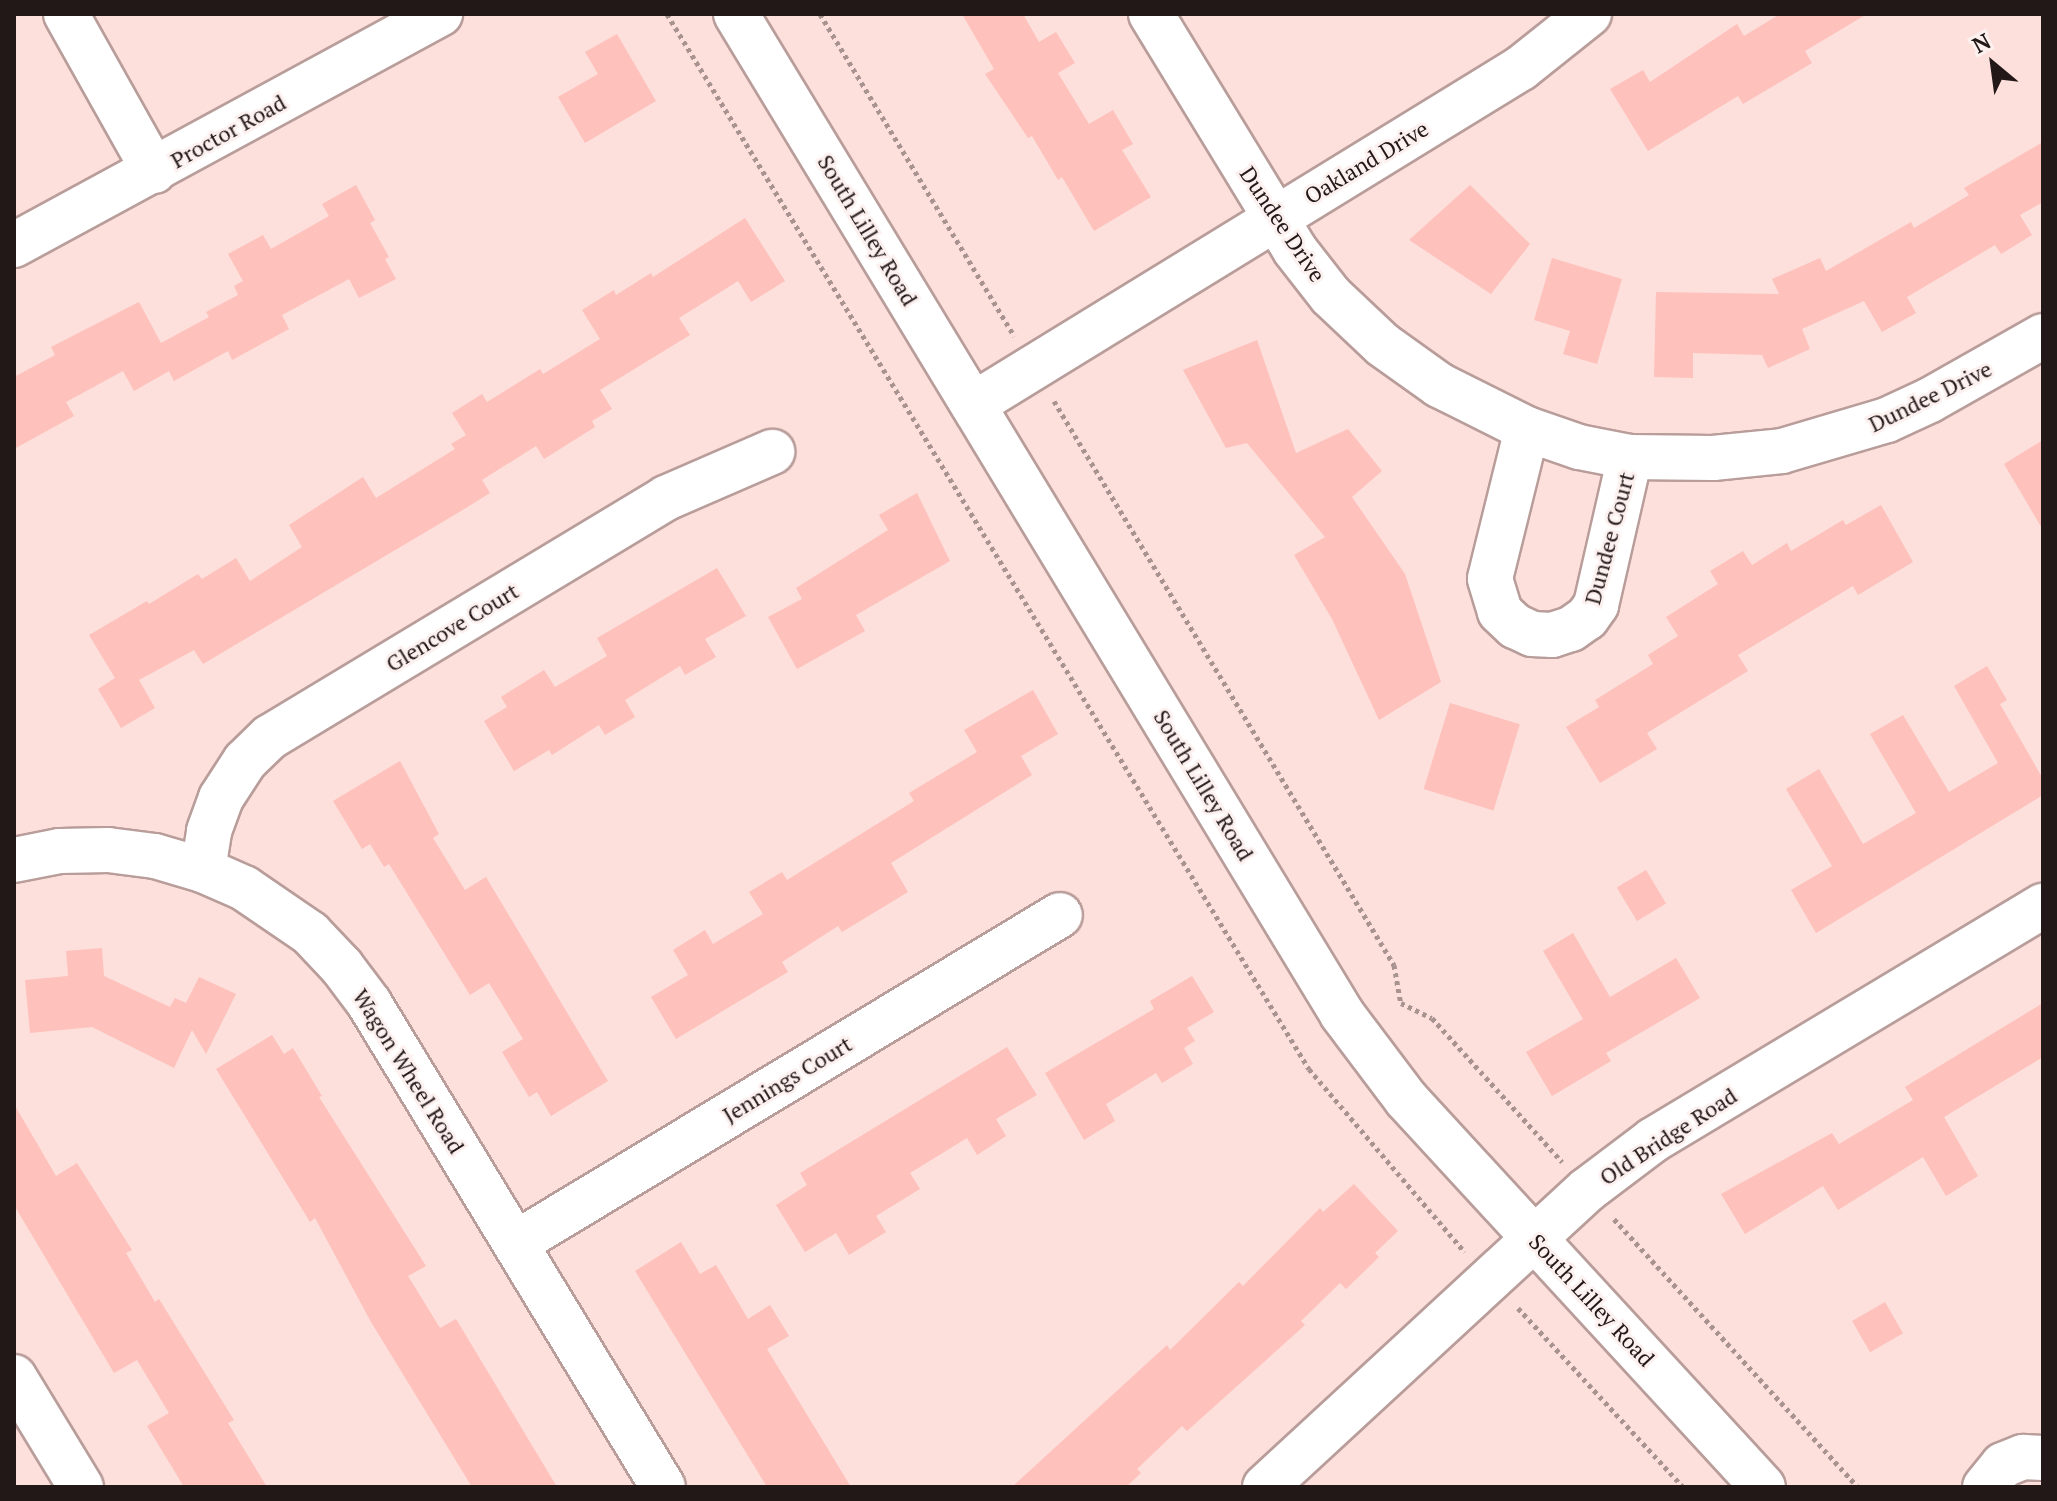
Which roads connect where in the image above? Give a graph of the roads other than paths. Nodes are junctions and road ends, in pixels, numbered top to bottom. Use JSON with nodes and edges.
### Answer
{"nodes":[{"id":1,"x":66,"y":14,"type":"edge"},
{"id":2,"x":440,"y":14,"type":"edge"},
{"id":3,"x":736,"y":14,"type":"edge"},
{"id":4,"x":1151,"y":14,"type":"edge"},
{"id":5,"x":1589,"y":14,"type":"edge"},
{"id":6,"x":154,"y":171,"type":"junction"},
{"id":7,"x":1275,"y":218,"type":"junction"},
{"id":8,"x":14,"y":245,"type":"edge"},
{"id":9,"x":2043,"y":336,"type":"edge"},
{"id":10,"x":974,"y":404,"type":"junction"},
{"id":11,"x":1527,"y":429,"type":"junction"},
{"id":12,"x":772,"y":452,"type":"dead end"},
{"id":13,"x":1630,"y":457,"type":"junction"},
{"id":14,"x":14,"y":860,"type":"edge"},
{"id":15,"x":203,"y":870,"type":"junction"},
{"id":16,"x":2043,"y":906,"type":"edge"},
{"id":17,"x":1060,"y":915,"type":"dead end"},
{"id":18,"x":1535,"y":1239,"type":"junction"},
{"id":19,"x":516,"y":1243,"type":"junction"},
{"id":20,"x":14,"y":1377,"type":"edge"},
{"id":21,"x":2043,"y":1458,"type":"edge"},
{"id":22,"x":81,"y":1487,"type":"edge"},
{"id":23,"x":663,"y":1487,"type":"edge"},
{"id":24,"x":1265,"y":1487,"type":"edge"},
{"id":25,"x":1763,"y":1487,"type":"edge"},
{"id":26,"x":1985,"y":1487,"type":"edge"}],
"edges":[{"from":1,"to":6,"type":"street"},
{"from":2,"to":6,"type":"street","name":"Proctor Road"},
{"from":3,"to":10,"type":"street","name":"South Lilley Road"},
{"from":4,"to":7,"type":"street","name":"Dundee Drive"},
{"from":5,"to":7,"type":"street","name":"Oakland Drive"},
{"from":6,"to":8,"type":"street","name":"Proctor Road"},
{"from":7,"to":10,"type":"street","name":"Oakland Drive"},
{"from":7,"to":11,"type":"street","name":"Dundee Drive"},
{"from":9,"to":13,"type":"street","name":"Dundee Drive"},
{"from":10,"to":18,"type":"street","name":"South Lilley Road"},
{"from":11,"to":13,"type":"street","name":"Dundee Drive"},
{"from":11,"to":13,"type":"street","name":"Dundee Court"},
{"from":12,"to":15,"type":"street","name":"Glencove Court"},
{"from":14,"to":15,"type":"street","name":"Wagon Wheel Road"},
{"from":15,"to":19,"type":"street","name":"Wagon Wheel Road"},
{"from":16,"to":18,"type":"street","name":"Old Bridge Road"},
{"from":17,"to":19,"type":"street","name":"Jennings Court"},
{"from":18,"to":24,"type":"street","name":"Old Bridge Road"},
{"from":18,"to":25,"type":"street","name":"South Lilley Road"},
{"from":19,"to":23,"type":"street","name":"Wagon Wheel Road"},
{"from":20,"to":22,"type":"street"},
{"from":21,"to":26,"type":"street"}]}
